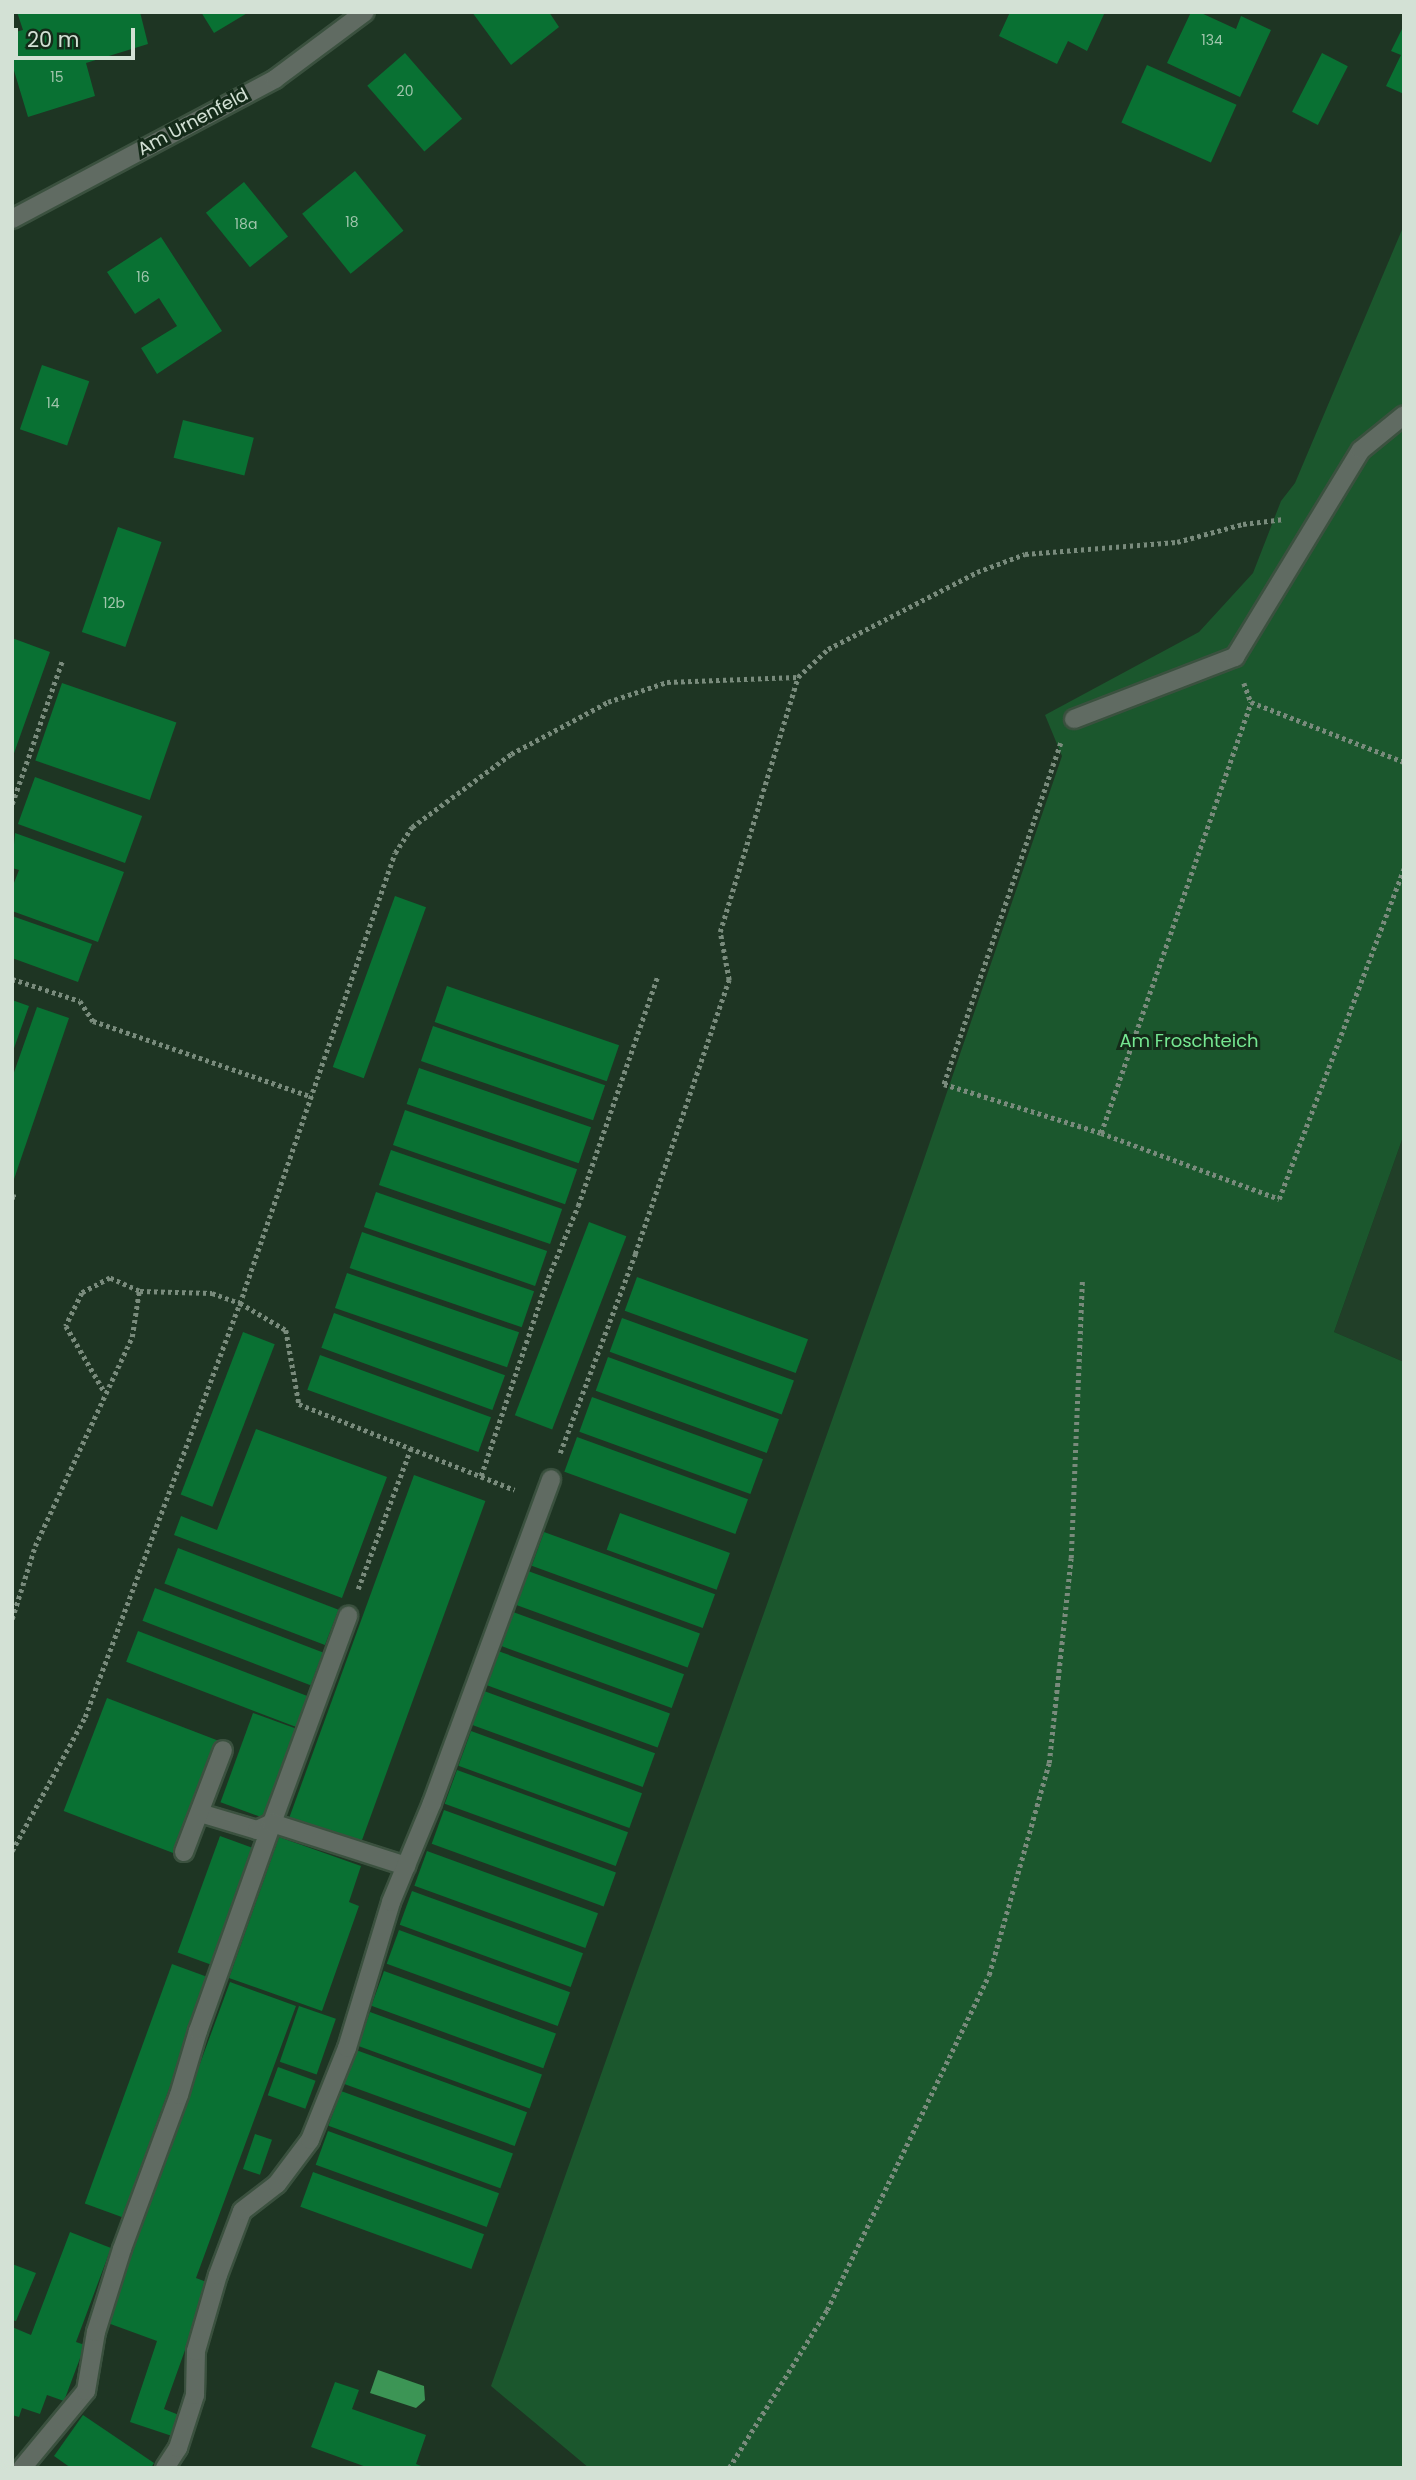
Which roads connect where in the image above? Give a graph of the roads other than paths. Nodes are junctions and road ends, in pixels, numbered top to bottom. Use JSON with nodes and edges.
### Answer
{"nodes":[{"id":1,"x":365,"y":12,"type":"edge"},
{"id":2,"x":12,"y":219,"type":"edge"},
{"id":3,"x":1404,"y":415,"type":"edge"},
{"id":4,"x":1074,"y":719,"type":"road end"},
{"id":5,"x":551,"y":1479,"type":"road end"},
{"id":6,"x":348,"y":1616,"type":"road end"},
{"id":7,"x":223,"y":1750,"type":"dead end"},
{"id":8,"x":200,"y":1813,"type":"junction"},
{"id":9,"x":272,"y":1823,"type":"junction"},
{"id":10,"x":184,"y":1852,"type":"dead end"},
{"id":11,"x":406,"y":1866,"type":"junction"},
{"id":12,"x":22,"y":2468,"type":"edge"},
{"id":13,"x":165,"y":2468,"type":"edge"}],
"edges":[{"from":1,"to":2,"type":"street","name":"Am Urnenfeld"},
{"from":3,"to":4,"type":"street"},
{"from":5,"to":11,"type":"street"},
{"from":6,"to":9,"type":"street"},
{"from":7,"to":8,"type":"street"},
{"from":8,"to":9,"type":"street"},
{"from":8,"to":10,"type":"street"},
{"from":9,"to":11,"type":"street"},
{"from":9,"to":12,"type":"street"},
{"from":11,"to":13,"type":"street"}]}
